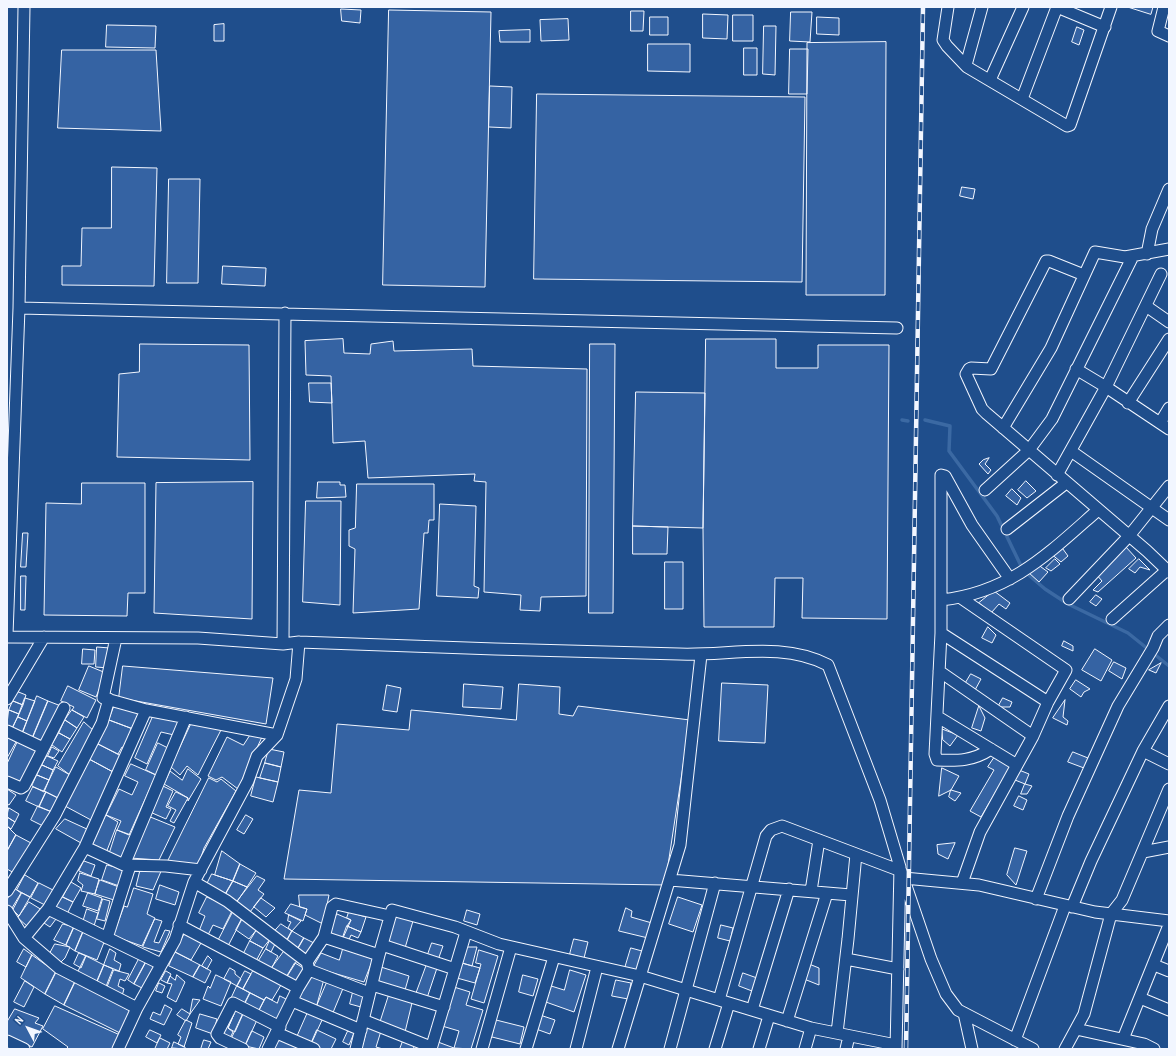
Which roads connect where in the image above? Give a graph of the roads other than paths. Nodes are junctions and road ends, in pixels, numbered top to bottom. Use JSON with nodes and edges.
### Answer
{"nodes":[{"id":1,"x":24,"y":7,"type":"edge"},
{"id":2,"x":948,"y":7,"type":"edge"},
{"id":3,"x":982,"y":7,"type":"edge"},
{"id":4,"x":1023,"y":7,"type":"edge"},
{"id":5,"x":1057,"y":7,"type":"edge"},
{"id":6,"x":1111,"y":7,"type":"edge"},
{"id":7,"x":1164,"y":7,"type":"edge"},
{"id":8,"x":1105,"y":27,"type":"junction"},
{"id":9,"x":1169,"y":36,"type":"edge"},
{"id":10,"x":966,"y":65,"type":"junction"},
{"id":11,"x":990,"y":80,"type":"junction"},
{"id":12,"x":1022,"y":99,"type":"junction"},
{"id":13,"x":1169,"y":189,"type":"edge"},
{"id":14,"x":1169,"y":249,"type":"edge"},
{"id":15,"x":1147,"y":254,"type":"junction"},
{"id":16,"x":1133,"y":256,"type":"junction"},
{"id":17,"x":1161,"y":274,"type":"dead end"},
{"id":18,"x":1084,"y":275,"type":"junction"},
{"id":19,"x":1146,"y":306,"type":"junction"},
{"id":20,"x":19,"y":308,"type":"junction"},
{"id":21,"x":285,"y":313,"type":"junction"},
{"id":22,"x":1169,"y":320,"type":"edge"},
{"id":23,"x":897,"y":328,"type":"dead end"},
{"id":24,"x":1169,"y":338,"type":"edge"},
{"id":25,"x":1076,"y":369,"type":"junction"},
{"id":26,"x":1106,"y":387,"type":"junction"},
{"id":27,"x":1128,"y":403,"type":"junction"},
{"id":28,"x":1169,"y":408,"type":"edge"},
{"id":29,"x":1164,"y":426,"type":"edge"},
{"id":30,"x":1004,"y":428,"type":"junction"},
{"id":31,"x":1028,"y":450,"type":"junction"},
{"id":32,"x":1071,"y":451,"type":"junction"},
{"id":33,"x":1057,"y":475,"type":"junction"},
{"id":34,"x":1066,"y":483,"type":"junction"},
{"id":35,"x":1169,"y":486,"type":"edge"},
{"id":36,"x":985,"y":490,"type":"dead end"},
{"id":37,"x":1152,"y":508,"type":"junction"},
{"id":38,"x":1098,"y":510,"type":"junction"},
{"id":39,"x":1169,"y":520,"type":"edge"},
{"id":40,"x":1007,"y":528,"type":"dead end"},
{"id":41,"x":1129,"y":536,"type":"junction"},
{"id":42,"x":1168,"y":571,"type":"edge"},
{"id":43,"x":1010,"y":579,"type":"junction"},
{"id":44,"x":961,"y":598,"type":"junction"},
{"id":45,"x":1069,"y":599,"type":"dead end"},
{"id":46,"x":941,"y":600,"type":"junction"},
{"id":47,"x":1112,"y":619,"type":"dead end"},
{"id":48,"x":1169,"y":625,"type":"edge"},
{"id":49,"x":941,"y":633,"type":"junction"},
{"id":50,"x":7,"y":636,"type":"edge"},
{"id":51,"x":44,"y":637,"type":"junction"},
{"id":52,"x":116,"y":638,"type":"junction"},
{"id":53,"x":299,"y":642,"type":"junction"},
{"id":54,"x":283,"y":644,"type":"junction"},
{"id":55,"x":701,"y":655,"type":"junction"},
{"id":56,"x":939,"y":671,"type":"junction"},
{"id":57,"x":7,"y":699,"type":"edge"},
{"id":58,"x":109,"y":699,"type":"junction"},
{"id":59,"x":1048,"y":702,"type":"junction"},
{"id":60,"x":1169,"y":706,"type":"edge"},
{"id":61,"x":64,"y":708,"type":"dead end"},
{"id":62,"x":146,"y":710,"type":"junction"},
{"id":63,"x":186,"y":717,"type":"junction"},
{"id":64,"x":938,"y":717,"type":"junction"},
{"id":65,"x":7,"y":731,"type":"edge"},
{"id":66,"x":277,"y":735,"type":"junction"},
{"id":67,"x":1033,"y":736,"type":"junction"},
{"id":68,"x":43,"y":748,"type":"junction"},
{"id":69,"x":991,"y":749,"type":"junction"},
{"id":70,"x":1143,"y":751,"type":"junction"},
{"id":71,"x":1169,"y":764,"type":"edge"},
{"id":72,"x":1017,"y":765,"type":"junction"},
{"id":73,"x":7,"y":782,"type":"edge"},
{"id":74,"x":1169,"y":789,"type":"edge"},
{"id":75,"x":819,"y":840,"type":"junction"},
{"id":76,"x":85,"y":847,"type":"junction"},
{"id":77,"x":1169,"y":848,"type":"edge"},
{"id":78,"x":1142,"y":852,"type":"junction"},
{"id":79,"x":856,"y":854,"type":"junction"},
{"id":80,"x":127,"y":866,"type":"junction"},
{"id":81,"x":201,"y":870,"type":"junction"},
{"id":82,"x":902,"y":874,"type":"junction"},
{"id":83,"x":670,"y":880,"type":"junction"},
{"id":84,"x":194,"y":882,"type":"junction"},
{"id":85,"x":715,"y":883,"type":"junction"},
{"id":86,"x":962,"y":883,"type":"junction"},
{"id":87,"x":752,"y":886,"type":"junction"},
{"id":88,"x":789,"y":889,"type":"junction"},
{"id":89,"x":7,"y":891,"type":"edge"},
{"id":90,"x":812,"y":891,"type":"junction"},
{"id":91,"x":827,"y":893,"type":"junction"},
{"id":92,"x":851,"y":895,"type":"junction"},
{"id":93,"x":1036,"y":899,"type":"junction"},
{"id":94,"x":1068,"y":906,"type":"junction"},
{"id":95,"x":48,"y":909,"type":"junction"},
{"id":96,"x":7,"y":911,"type":"edge"},
{"id":97,"x":1111,"y":914,"type":"junction"},
{"id":98,"x":390,"y":916,"type":"junction"},
{"id":99,"x":1169,"y":922,"type":"edge"},
{"id":100,"x":180,"y":925,"type":"junction"},
{"id":101,"x":1169,"y":925,"type":"edge"},
{"id":102,"x":466,"y":932,"type":"junction"},
{"id":103,"x":324,"y":937,"type":"junction"},
{"id":104,"x":24,"y":938,"type":"junction"},
{"id":105,"x":107,"y":938,"type":"junction"},
{"id":106,"x":511,"y":947,"type":"junction"},
{"id":107,"x":380,"y":950,"type":"junction"},
{"id":108,"x":554,"y":957,"type":"junction"},
{"id":109,"x":846,"y":959,"type":"junction"},
{"id":110,"x":161,"y":964,"type":"junction"},
{"id":111,"x":1154,"y":965,"type":"junction"},
{"id":112,"x":308,"y":966,"type":"junction"},
{"id":113,"x":597,"y":967,"type":"junction"},
{"id":114,"x":898,"y":968,"type":"junction"},
{"id":115,"x":455,"y":969,"type":"junction"},
{"id":116,"x":1169,"y":971,"type":"edge"},
{"id":117,"x":640,"y":976,"type":"junction"},
{"id":118,"x":298,"y":988,"type":"junction"},
{"id":119,"x":371,"y":989,"type":"junction"},
{"id":120,"x":686,"y":990,"type":"junction"},
{"id":121,"x":1140,"y":998,"type":"junction"},
{"id":122,"x":292,"y":1001,"type":"junction"},
{"id":123,"x":724,"y":1002,"type":"junction"},
{"id":124,"x":444,"y":1007,"type":"junction"},
{"id":125,"x":137,"y":1008,"type":"junction"},
{"id":126,"x":752,"y":1010,"type":"junction"},
{"id":127,"x":1169,"y":1010,"type":"edge"},
{"id":128,"x":964,"y":1013,"type":"junction"},
{"id":129,"x":768,"y":1016,"type":"junction"},
{"id":130,"x":787,"y":1021,"type":"junction"},
{"id":131,"x":362,"y":1025,"type":"junction"},
{"id":132,"x":811,"y":1028,"type":"junction"},
{"id":133,"x":1076,"y":1029,"type":"junction"},
{"id":134,"x":279,"y":1030,"type":"junction"},
{"id":135,"x":837,"y":1033,"type":"junction"},
{"id":136,"x":849,"y":1036,"type":"junction"},
{"id":137,"x":1123,"y":1039,"type":"junction"},
{"id":138,"x":1015,"y":1040,"type":"junction"},
{"id":139,"x":7,"y":1041,"type":"edge"},
{"id":140,"x":228,"y":1046,"type":"edge"},
{"id":141,"x":896,"y":1047,"type":"edge"},
{"id":142,"x":120,"y":1048,"type":"edge"},
{"id":143,"x":431,"y":1048,"type":"edge"},
{"id":144,"x":24,"y":1049,"type":"edge"},
{"id":145,"x":243,"y":1049,"type":"edge"},
{"id":146,"x":268,"y":1049,"type":"edge"},
{"id":147,"x":314,"y":1049,"type":"edge"},
{"id":148,"x":356,"y":1049,"type":"edge"},
{"id":149,"x":482,"y":1049,"type":"edge"},
{"id":150,"x":526,"y":1049,"type":"edge"},
{"id":151,"x":576,"y":1049,"type":"edge"},
{"id":152,"x":618,"y":1049,"type":"edge"},
{"id":153,"x":670,"y":1049,"type":"edge"},
{"id":154,"x":715,"y":1049,"type":"edge"},
{"id":155,"x":759,"y":1049,"type":"edge"},
{"id":156,"x":805,"y":1049,"type":"edge"},
{"id":157,"x":846,"y":1049,"type":"edge"},
{"id":158,"x":972,"y":1049,"type":"edge"},
{"id":159,"x":1033,"y":1049,"type":"edge"},
{"id":160,"x":1065,"y":1049,"type":"edge"},
{"id":161,"x":1154,"y":1049,"type":"edge"}],
"edges":[{"from":1,"to":20,"type":"street"},
{"from":2,"to":10,"type":"street"},
{"from":3,"to":10,"type":"street"},
{"from":4,"to":11,"type":"street"},
{"from":5,"to":8,"type":"street"},
{"from":5,"to":12,"type":"street"},
{"from":6,"to":8,"type":"street"},
{"from":7,"to":9,"type":"street"},
{"from":8,"to":12,"type":"street"},
{"from":10,"to":11,"type":"street"},
{"from":11,"to":12,"type":"street"},
{"from":13,"to":15,"type":"street"},
{"from":14,"to":15,"type":"street"},
{"from":15,"to":16,"type":"street"},
{"from":16,"to":18,"type":"street"},
{"from":16,"to":25,"type":"street"},
{"from":17,"to":19,"type":"street"},
{"from":18,"to":30,"type":"street"},
{"from":18,"to":30,"type":"street"},
{"from":19,"to":22,"type":"street"},
{"from":19,"to":26,"type":"street"},
{"from":20,"to":21,"type":"street"},
{"from":20,"to":50,"type":"street"},
{"from":21,"to":23,"type":"street"},
{"from":21,"to":54,"type":"street"},
{"from":24,"to":27,"type":"street"},
{"from":25,"to":26,"type":"street"},
{"from":25,"to":31,"type":"street"},
{"from":26,"to":27,"type":"street"},
{"from":26,"to":32,"type":"street"},
{"from":27,"to":29,"type":"street"},
{"from":28,"to":29,"type":"street"},
{"from":30,"to":31,"type":"street"},
{"from":31,"to":33,"type":"street"},
{"from":31,"to":36,"type":"street"},
{"from":32,"to":33,"type":"street"},
{"from":32,"to":37,"type":"street"},
{"from":33,"to":34,"type":"street"},
{"from":34,"to":38,"type":"street"},
{"from":34,"to":40,"type":"street"},
{"from":35,"to":37,"type":"street"},
{"from":37,"to":39,"type":"street"},
{"from":37,"to":41,"type":"street"},
{"from":38,"to":41,"type":"street"},
{"from":38,"to":43,"type":"street"},
{"from":41,"to":42,"type":"street"},
{"from":41,"to":45,"type":"street"},
{"from":42,"to":47,"type":"street"},
{"from":43,"to":44,"type":"street"},
{"from":43,"to":46,"type":"street"},
{"from":44,"to":46,"type":"street"},
{"from":44,"to":59,"type":"street"},
{"from":46,"to":49,"type":"street"},
{"from":48,"to":93,"type":"street"},
{"from":49,"to":56,"type":"street"},
{"from":49,"to":59,"type":"street"},
{"from":50,"to":51,"type":"street"},
{"from":51,"to":52,"type":"street"},
{"from":51,"to":57,"type":"street"},
{"from":52,"to":54,"type":"street"},
{"from":52,"to":58,"type":"street"},
{"from":53,"to":54,"type":"street"},
{"from":53,"to":55,"type":"street"},
{"from":53,"to":66,"type":"street"},
{"from":55,"to":82,"type":"street"},
{"from":55,"to":83,"type":"street"},
{"from":56,"to":64,"type":"street"},
{"from":56,"to":67,"type":"street"},
{"from":58,"to":62,"type":"street"},
{"from":58,"to":89,"type":"street"},
{"from":59,"to":67,"type":"street"},
{"from":60,"to":70,"type":"street"},
{"from":61,"to":68,"type":"street"},
{"from":62,"to":63,"type":"street"},
{"from":62,"to":76,"type":"street"},
{"from":63,"to":66,"type":"street"},
{"from":63,"to":80,"type":"street"},
{"from":64,"to":69,"type":"street"},
{"from":64,"to":69,"type":"street"},
{"from":65,"to":68,"type":"street"},
{"from":66,"to":81,"type":"street"},
{"from":67,"to":72,"type":"street"},
{"from":68,"to":73,"type":"street"},
{"from":69,"to":72,"type":"street"},
{"from":70,"to":71,"type":"street"},
{"from":70,"to":94,"type":"street"},
{"from":72,"to":86,"type":"street"},
{"from":74,"to":78,"type":"street"},
{"from":75,"to":79,"type":"street"},
{"from":75,"to":87,"type":"street"},
{"from":75,"to":90,"type":"street"},
{"from":76,"to":80,"type":"street"},
{"from":76,"to":95,"type":"street"},
{"from":77,"to":78,"type":"street"},
{"from":78,"to":97,"type":"street"},
{"from":79,"to":82,"type":"street"},
{"from":79,"to":92,"type":"street"},
{"from":80,"to":81,"type":"street"},
{"from":80,"to":105,"type":"street"},
{"from":81,"to":84,"type":"street"},
{"from":82,"to":86,"type":"street"},
{"from":82,"to":114,"type":"street"},
{"from":82,"to":128,"type":"street"},
{"from":83,"to":85,"type":"street"},
{"from":83,"to":117,"type":"street"},
{"from":84,"to":100,"type":"street"},
{"from":84,"to":112,"type":"street"},
{"from":85,"to":87,"type":"street"},
{"from":85,"to":120,"type":"street"},
{"from":86,"to":93,"type":"street"},
{"from":87,"to":88,"type":"street"},
{"from":87,"to":123,"type":"street"},
{"from":88,"to":90,"type":"street"},
{"from":88,"to":126,"type":"street"},
{"from":90,"to":91,"type":"street"},
{"from":91,"to":92,"type":"street"},
{"from":91,"to":130,"type":"street"},
{"from":92,"to":109,"type":"street"},
{"from":93,"to":94,"type":"street"},
{"from":94,"to":97,"type":"street"},
{"from":94,"to":138,"type":"street"},
{"from":95,"to":104,"type":"street"},
{"from":95,"to":105,"type":"street"},
{"from":96,"to":104,"type":"street"},
{"from":97,"to":99,"type":"street"},
{"from":97,"to":133,"type":"street"},
{"from":98,"to":102,"type":"street"},
{"from":98,"to":103,"type":"street"},
{"from":98,"to":107,"type":"street"},
{"from":100,"to":110,"type":"street"},
{"from":100,"to":118,"type":"street"},
{"from":101,"to":111,"type":"street"},
{"from":102,"to":106,"type":"street"},
{"from":102,"to":115,"type":"street"},
{"from":103,"to":107,"type":"street"},
{"from":103,"to":112,"type":"street"},
{"from":104,"to":125,"type":"street"},
{"from":105,"to":110,"type":"street"},
{"from":106,"to":108,"type":"street"},
{"from":106,"to":149,"type":"street"},
{"from":107,"to":115,"type":"street"},
{"from":107,"to":119,"type":"street"},
{"from":108,"to":113,"type":"street"},
{"from":108,"to":150,"type":"street"},
{"from":109,"to":114,"type":"street"},
{"from":109,"to":135,"type":"street"},
{"from":110,"to":125,"type":"street"},
{"from":111,"to":116,"type":"street"},
{"from":111,"to":121,"type":"street"},
{"from":112,"to":118,"type":"street"},
{"from":112,"to":119,"type":"street"},
{"from":113,"to":117,"type":"street"},
{"from":113,"to":151,"type":"street"},
{"from":114,"to":141,"type":"street"},
{"from":115,"to":124,"type":"street"},
{"from":117,"to":120,"type":"street"},
{"from":117,"to":152,"type":"street"},
{"from":118,"to":122,"type":"street"},
{"from":119,"to":124,"type":"street"},
{"from":119,"to":131,"type":"street"},
{"from":120,"to":123,"type":"street"},
{"from":120,"to":153,"type":"street"},
{"from":121,"to":127,"type":"street"},
{"from":121,"to":137,"type":"street"},
{"from":122,"to":131,"type":"street"},
{"from":122,"to":134,"type":"street"},
{"from":123,"to":126,"type":"street"},
{"from":123,"to":154,"type":"street"},
{"from":124,"to":143,"type":"street"},
{"from":125,"to":142,"type":"street"},
{"from":126,"to":129,"type":"street"},
{"from":128,"to":138,"type":"street"},
{"from":128,"to":158,"type":"street"},
{"from":129,"to":130,"type":"street"},
{"from":129,"to":155,"type":"street"},
{"from":130,"to":132,"type":"street"},
{"from":131,"to":143,"type":"street"},
{"from":131,"to":148,"type":"street"},
{"from":132,"to":135,"type":"street"},
{"from":132,"to":156,"type":"street"},
{"from":133,"to":137,"type":"street"},
{"from":133,"to":160,"type":"street"},
{"from":134,"to":140,"type":"street"},
{"from":134,"to":146,"type":"street"},
{"from":134,"to":147,"type":"street"},
{"from":135,"to":136,"type":"street"},
{"from":136,"to":141,"type":"street"},
{"from":136,"to":157,"type":"street"},
{"from":137,"to":161,"type":"street"},
{"from":138,"to":159,"type":"street"},
{"from":139,"to":144,"type":"street"},
{"from":140,"to":145,"type":"street"}]}
